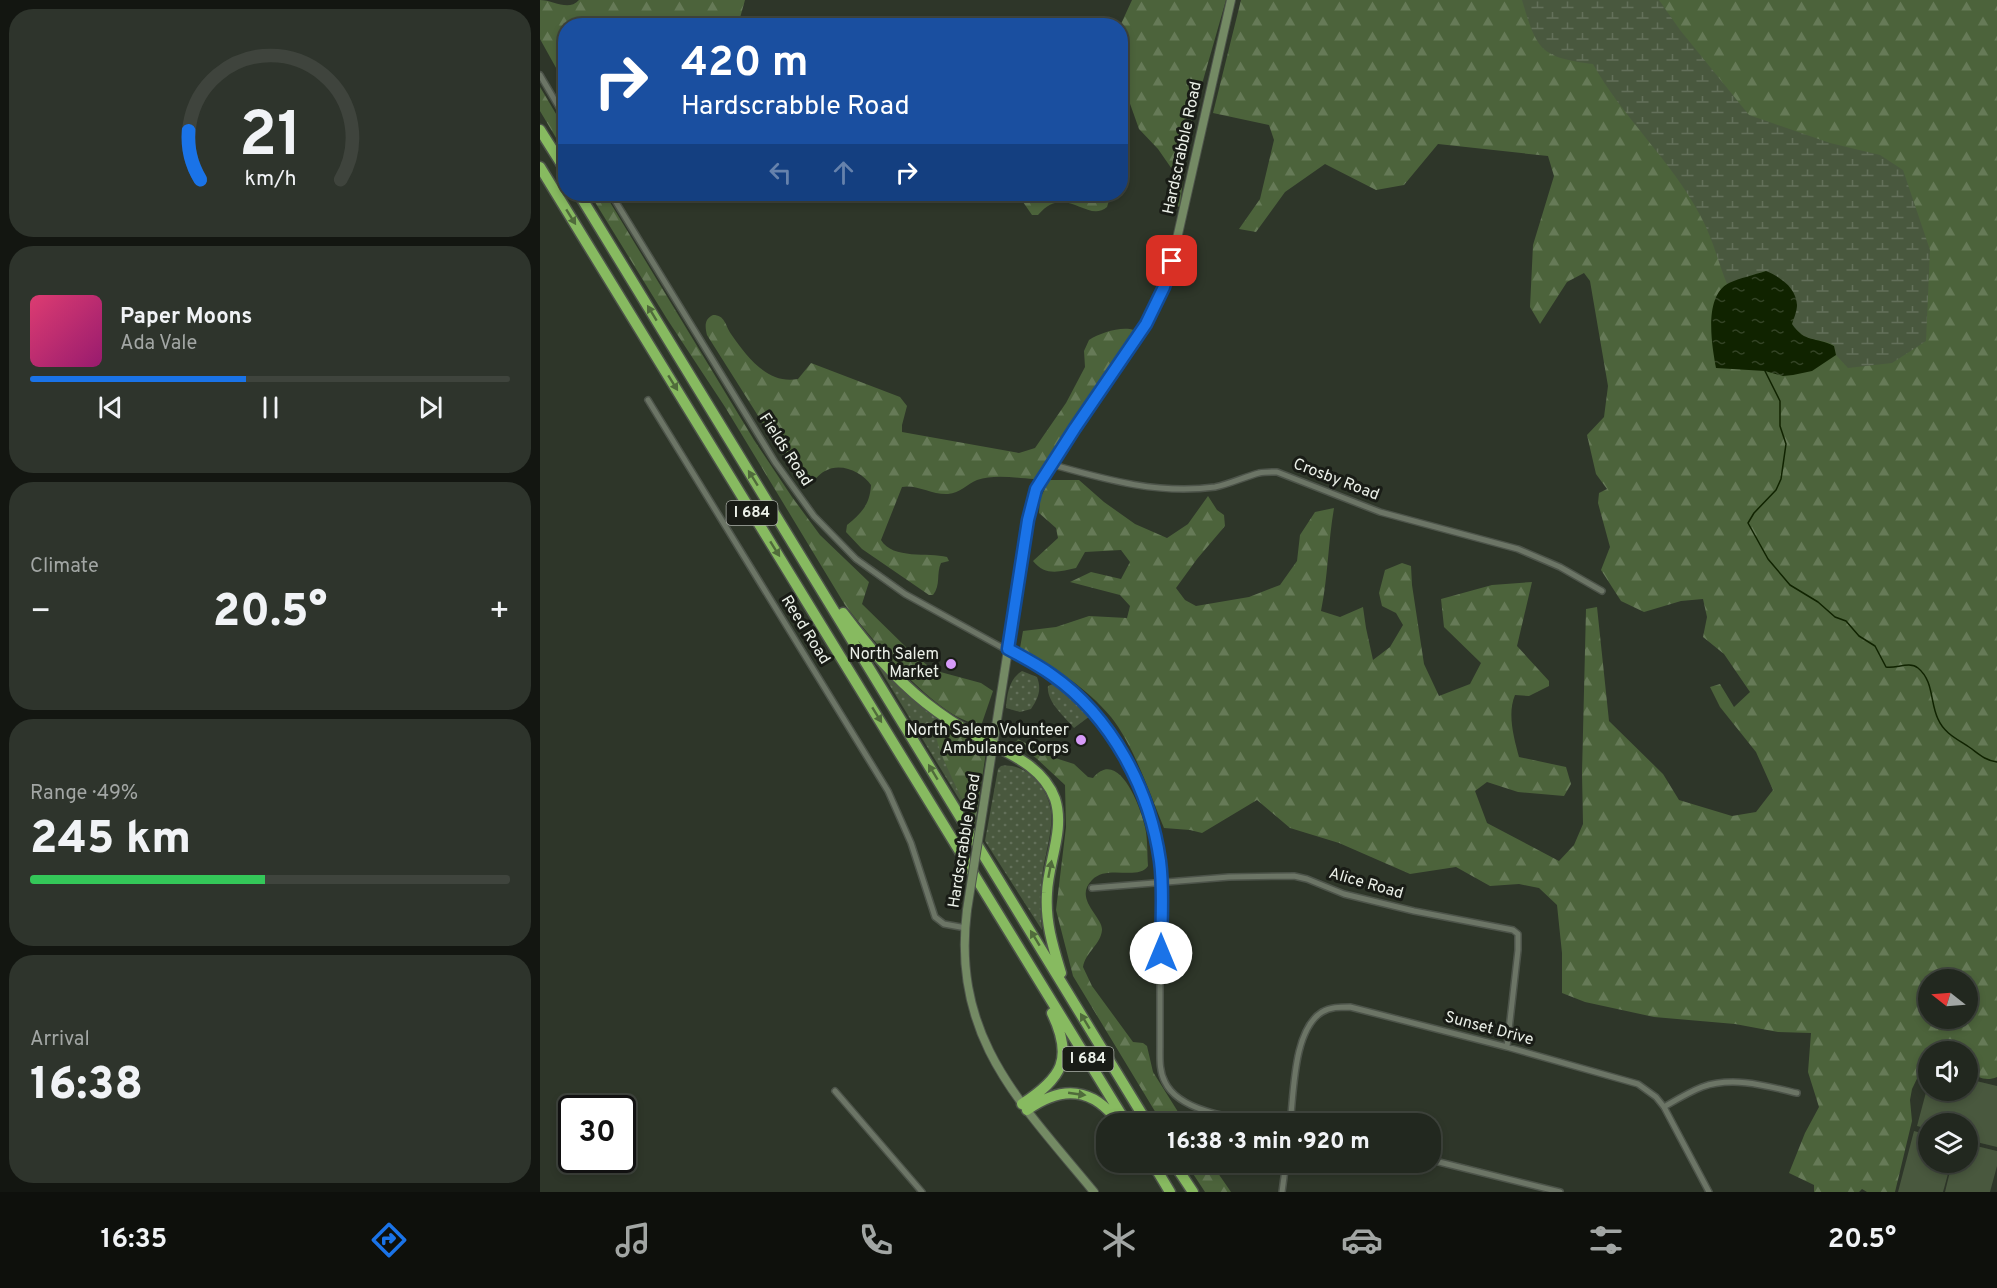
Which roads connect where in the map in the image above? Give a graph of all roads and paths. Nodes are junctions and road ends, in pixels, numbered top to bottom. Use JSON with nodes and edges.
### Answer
{"nodes":[{"id":1,"x":1231,"y":0,"type":"edge"},
{"id":2,"x":540,"y":75,"type":"edge"},
{"id":3,"x":558,"y":105,"type":"edge"},
{"id":4,"x":540,"y":130,"type":"edge"},
{"id":5,"x":558,"y":158,"type":"edge"},
{"id":6,"x":540,"y":167,"type":"edge"},
{"id":7,"x":558,"y":196,"type":"edge"},
{"id":8,"x":561,"y":201,"type":"edge"},
{"id":9,"x":583,"y":201,"type":"edge"},
{"id":10,"x":615,"y":201,"type":"edge"},
{"id":11,"x":648,"y":400,"type":"dead end"},
{"id":12,"x":1050,"y":464,"type":"junction"},
{"id":13,"x":1602,"y":591,"type":"dead end"},
{"id":14,"x":827,"y":600,"type":"junction"},
{"id":15,"x":1008,"y":649,"type":"junction"},
{"id":16,"x":994,"y":745,"type":"junction"},
{"id":17,"x":1161,"y":883,"type":"junction"},
{"id":18,"x":1092,"y":888,"type":"dead end"},
{"id":19,"x":966,"y":928,"type":"junction"},
{"id":20,"x":1065,"y":988,"type":"junction"},
{"id":21,"x":1048,"y":995,"type":"junction"},
{"id":22,"x":1507,"y":1047,"type":"junction"},
{"id":23,"x":835,"y":1091,"type":"dead end"},
{"id":24,"x":1797,"y":1093,"type":"dead end"},
{"id":25,"x":1024,"y":1107,"type":"junction"},
{"id":26,"x":1664,"y":1107,"type":"junction"},
{"id":27,"x":1110,"y":1113,"type":"edge"},
{"id":28,"x":1120,"y":1113,"type":"edge"},
{"id":29,"x":1142,"y":1113,"type":"edge"},
{"id":30,"x":1218,"y":1113,"type":"edge"},
{"id":31,"x":1291,"y":1113,"type":"edge"},
{"id":32,"x":1441,"y":1162,"type":"edge"},
{"id":33,"x":1159,"y":1173,"type":"edge"},
{"id":34,"x":1180,"y":1173,"type":"edge"},
{"id":35,"x":1285,"y":1173,"type":"edge"},
{"id":36,"x":922,"y":1192,"type":"edge"},
{"id":37,"x":1094,"y":1192,"type":"edge"},
{"id":38,"x":1170,"y":1192,"type":"edge"},
{"id":39,"x":1193,"y":1192,"type":"edge"},
{"id":40,"x":1282,"y":1192,"type":"edge"},
{"id":41,"x":1560,"y":1192,"type":"edge"},
{"id":42,"x":1709,"y":1192,"type":"edge"}],
"edges":[{"from":1,"to":12,"type":"street","name":"Hardscrabble Road"},
{"from":2,"to":3,"type":"street"},
{"from":4,"to":5,"type":"highway"},
{"from":6,"to":7,"type":"highway","number":"I 684","one_way":true},
{"from":8,"to":21,"type":"highway","number":"I 684","one_way":true},
{"from":14,"to":9,"type":"highway","number":"I 684","one_way":true},
{"from":10,"to":15,"type":"street","name":"Fields Road"},
{"from":11,"to":19,"type":"street","name":"Reed Road"},
{"from":12,"to":13,"type":"street","name":"Crosby Road"},
{"from":12,"to":15,"type":"street","name":"Hardscrabble Road"},
{"from":14,"to":16,"type":"highway"},
{"from":20,"to":14,"type":"highway","number":"I 684","one_way":true},
{"from":15,"to":16,"type":"street","name":"Hardscrabble Road"},
{"from":15,"to":17,"type":"street","name":"Fields Road"},
{"from":16,"to":19,"type":"street","name":"Hardscrabble Road","bridge":true},
{"from":20,"to":16,"type":"highway","one_way":true},
{"from":17,"to":18,"type":"street","name":"Alice Road"},
{"from":17,"to":22,"type":"street","name":"Alice Road"},
{"from":17,"to":30,"type":"street","name":"Fields Road"},
{"from":19,"to":25,"type":"street","name":"Hardscrabble Road"},
{"from":29,"to":20,"type":"highway","number":"I 684","one_way":true},
{"from":21,"to":25,"type":"highway"},
{"from":21,"to":28,"type":"highway","number":"I 684"},
{"from":22,"to":26,"type":"street","name":"Sunset Drive"},
{"from":22,"to":31,"type":"street","name":"Sunset Drive"},
{"from":23,"to":36,"type":"street"},
{"from":24,"to":26,"type":"street"},
{"from":25,"to":27,"type":"highway","one_way":true},
{"from":25,"to":37,"type":"street","name":"Hardscrabble Road"},
{"from":26,"to":42,"type":"street","name":"Sunset Drive"},
{"from":32,"to":41,"type":"street"},
{"from":33,"to":38,"type":"highway"},
{"from":34,"to":39,"type":"highway"},
{"from":35,"to":40,"type":"street"}]}
